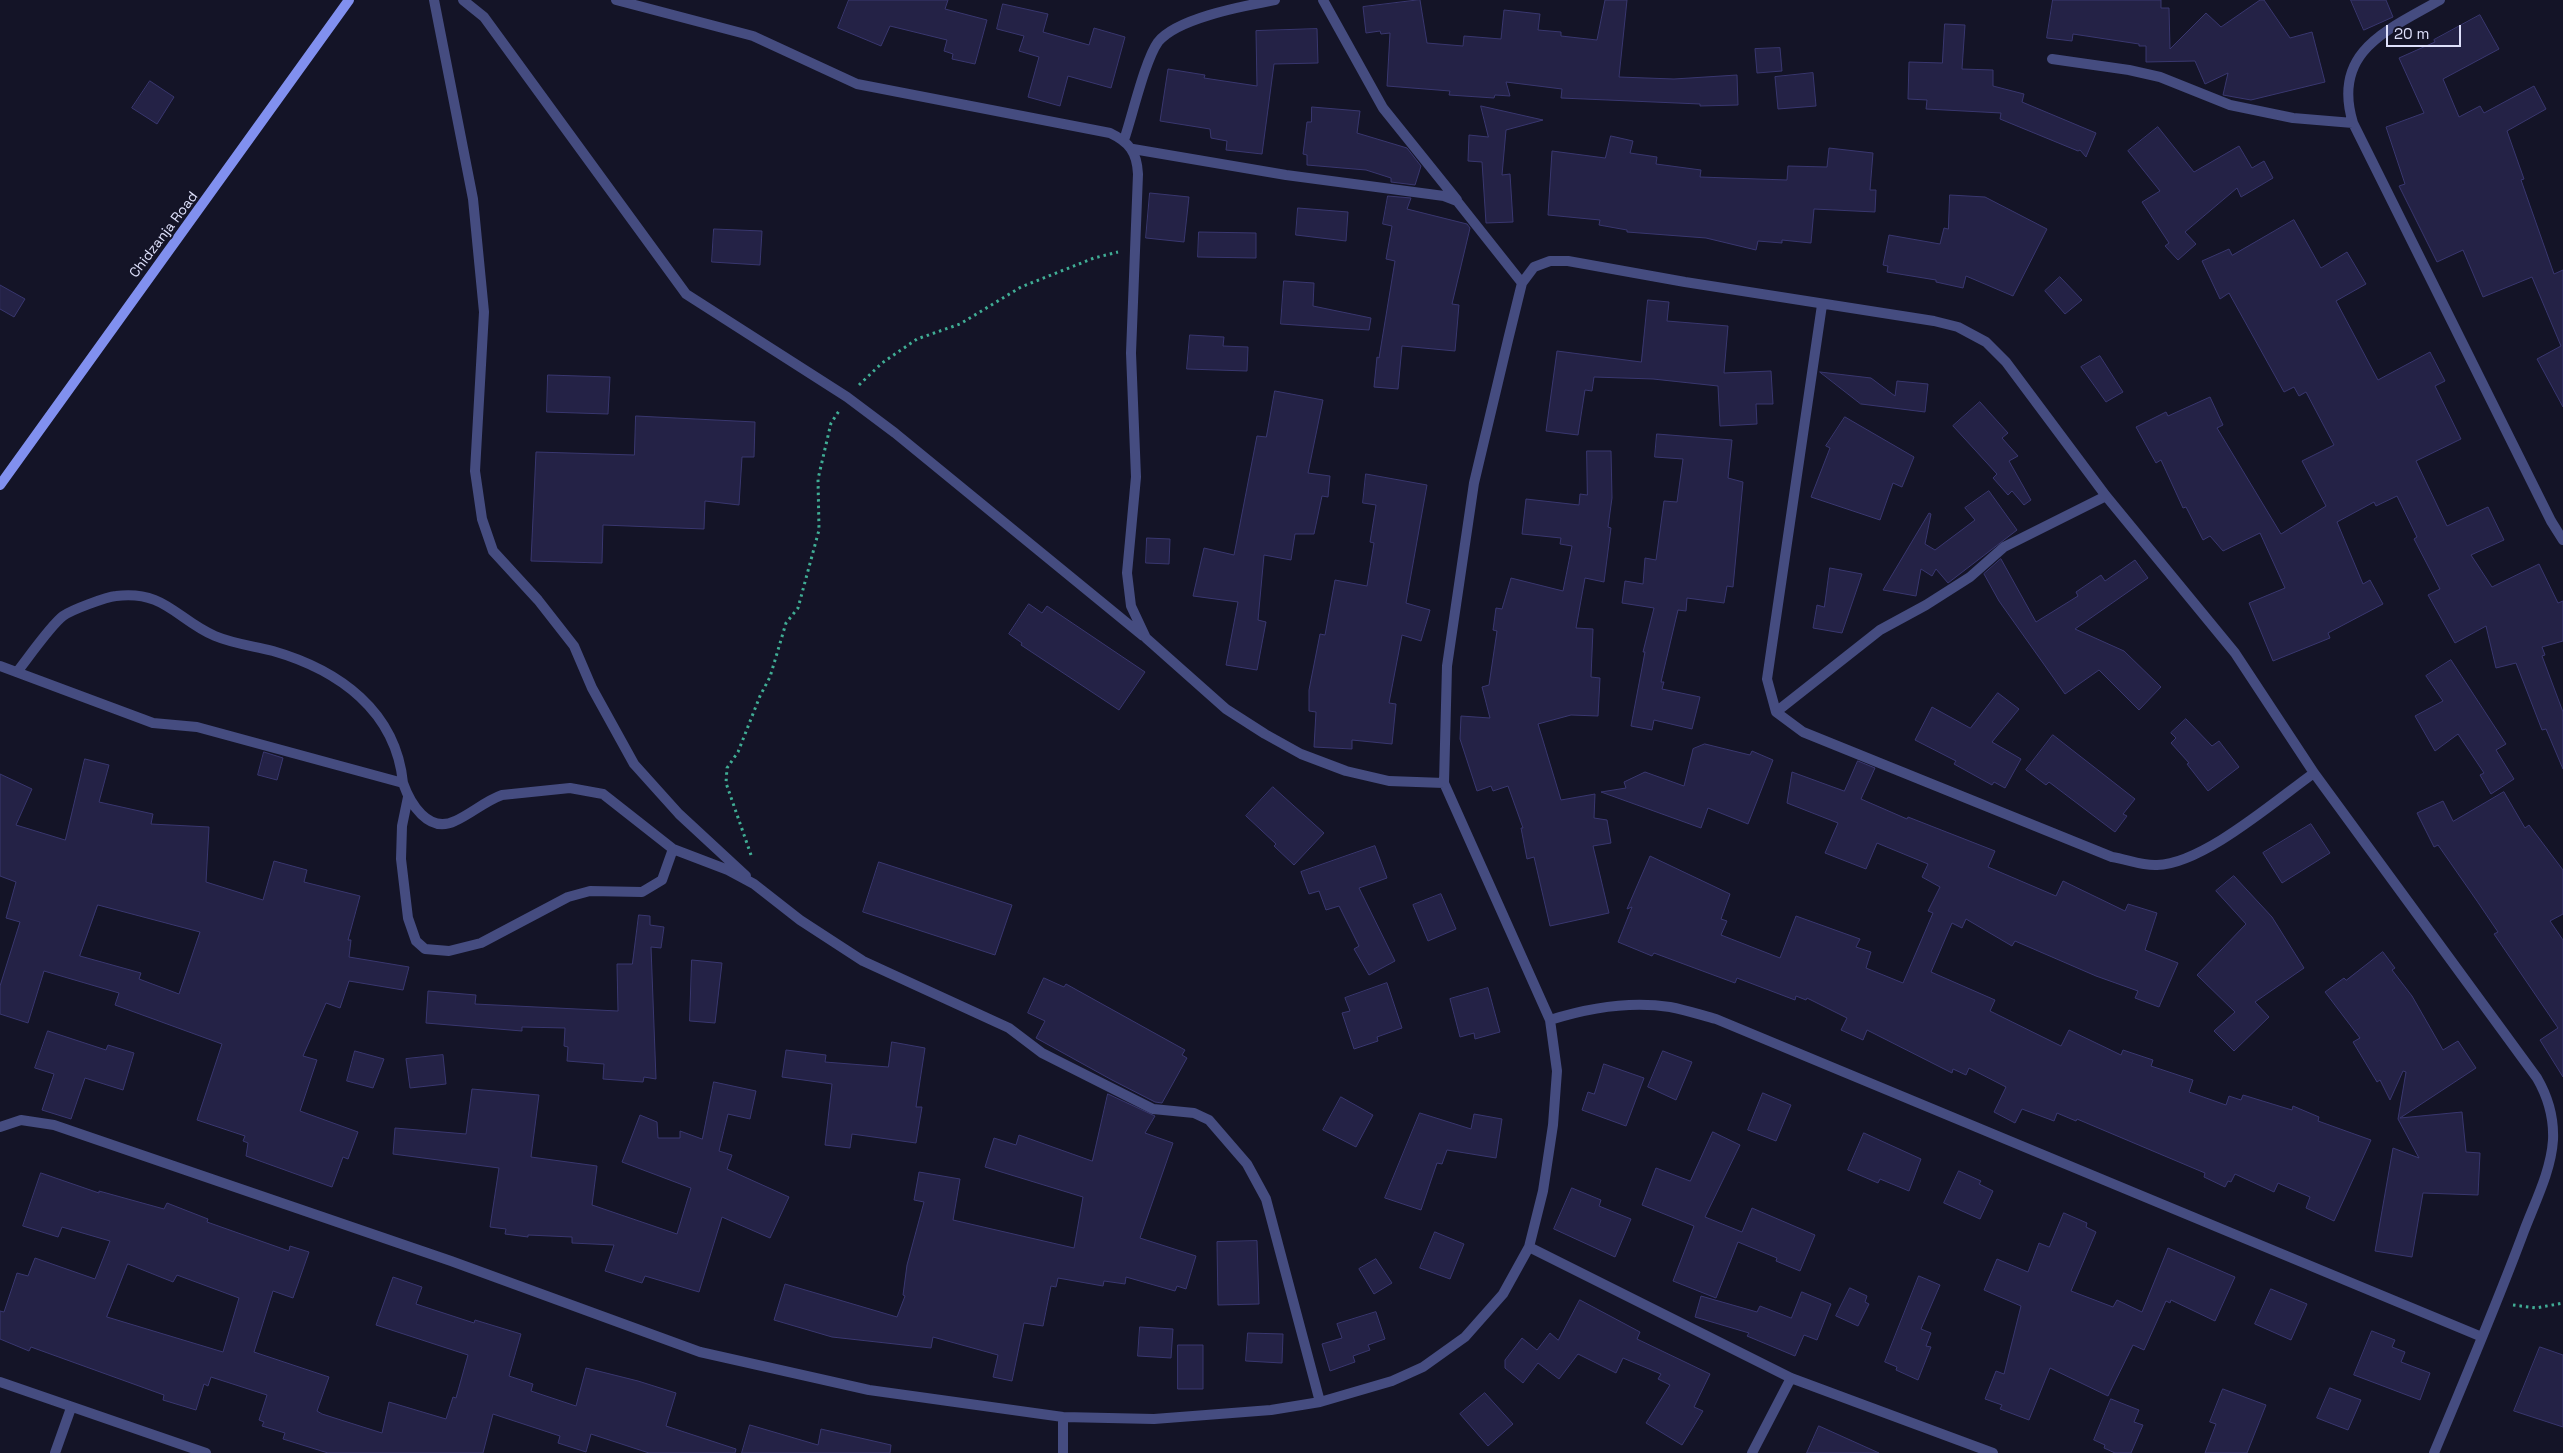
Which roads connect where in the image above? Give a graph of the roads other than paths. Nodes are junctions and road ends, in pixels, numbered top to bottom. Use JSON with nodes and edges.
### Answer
{"nodes":[{"id":1,"x":349,"y":0,"type":"edge"},
{"id":2,"x":434,"y":0,"type":"edge"},
{"id":3,"x":463,"y":0,"type":"edge"},
{"id":4,"x":616,"y":0,"type":"edge"},
{"id":5,"x":1275,"y":0,"type":"edge"},
{"id":6,"x":1323,"y":0,"type":"edge"},
{"id":7,"x":2440,"y":0,"type":"edge"},
{"id":8,"x":2052,"y":59,"type":"dead end"},
{"id":9,"x":2353,"y":124,"type":"junction"},
{"id":10,"x":1124,"y":140,"type":"junction"},
{"id":11,"x":1133,"y":149,"type":"junction"},
{"id":12,"x":1457,"y":201,"type":"junction"},
{"id":13,"x":1522,"y":283,"type":"junction"},
{"id":14,"x":1822,"y":304,"type":"junction"},
{"id":15,"x":0,"y":485,"type":"edge"},
{"id":16,"x":2106,"y":496,"type":"junction"},
{"id":17,"x":2563,"y":540,"type":"edge"},
{"id":18,"x":1146,"y":638,"type":"junction"},
{"id":19,"x":0,"y":666,"type":"edge"},
{"id":20,"x":17,"y":672,"type":"junction"},
{"id":21,"x":1776,"y":712,"type":"junction"},
{"id":22,"x":2314,"y":773,"type":"junction"},
{"id":23,"x":403,"y":783,"type":"junction"},
{"id":24,"x":1444,"y":783,"type":"junction"},
{"id":25,"x":408,"y":796,"type":"junction"},
{"id":26,"x":672,"y":848,"type":"junction"},
{"id":27,"x":754,"y":884,"type":"junction"},
{"id":28,"x":1550,"y":1020,"type":"junction"},
{"id":29,"x":0,"y":1127,"type":"edge"},
{"id":30,"x":1529,"y":1247,"type":"junction"},
{"id":31,"x":2482,"y":1337,"type":"junction"},
{"id":32,"x":1791,"y":1378,"type":"junction"},
{"id":33,"x":0,"y":1382,"type":"edge"},
{"id":34,"x":1320,"y":1402,"type":"junction"},
{"id":35,"x":71,"y":1408,"type":"junction"},
{"id":36,"x":1063,"y":1417,"type":"junction"},
{"id":37,"x":55,"y":1453,"type":"edge"},
{"id":38,"x":206,"y":1453,"type":"edge"},
{"id":39,"x":1063,"y":1453,"type":"edge"},
{"id":40,"x":1752,"y":1453,"type":"edge"},
{"id":41,"x":1993,"y":1453,"type":"edge"},
{"id":42,"x":2434,"y":1453,"type":"edge"}],
"edges":[{"from":1,"to":15,"type":"street","name":"Chidzanja Road"},
{"from":2,"to":27,"type":"street"},
{"from":3,"to":18,"type":"street"},
{"from":4,"to":10,"type":"street"},
{"from":5,"to":10,"type":"street"},
{"from":6,"to":12,"type":"street"},
{"from":7,"to":9,"type":"street"},
{"from":8,"to":9,"type":"street"},
{"from":9,"to":17,"type":"street"},
{"from":10,"to":11,"type":"street"},
{"from":11,"to":12,"type":"street"},
{"from":11,"to":18,"type":"street"},
{"from":12,"to":13,"type":"street"},
{"from":13,"to":14,"type":"street"},
{"from":13,"to":24,"type":"street"},
{"from":14,"to":16,"type":"street"},
{"from":14,"to":21,"type":"street"},
{"from":16,"to":21,"type":"street"},
{"from":16,"to":22,"type":"street"},
{"from":18,"to":24,"type":"street"},
{"from":19,"to":20,"type":"street"},
{"from":20,"to":23,"type":"street"},
{"from":20,"to":23,"type":"street"},
{"from":21,"to":22,"type":"street"},
{"from":22,"to":31,"type":"street"},
{"from":23,"to":25,"type":"street"},
{"from":24,"to":28,"type":"street"},
{"from":25,"to":26,"type":"street"},
{"from":25,"to":26,"type":"street"},
{"from":26,"to":27,"type":"street"},
{"from":27,"to":34,"type":"street"},
{"from":28,"to":30,"type":"street"},
{"from":28,"to":31,"type":"street"},
{"from":29,"to":36,"type":"street"},
{"from":30,"to":32,"type":"street"},
{"from":30,"to":34,"type":"street"},
{"from":31,"to":42,"type":"street"},
{"from":32,"to":40,"type":"street"},
{"from":32,"to":41,"type":"street"},
{"from":33,"to":35,"type":"street"},
{"from":34,"to":36,"type":"street"},
{"from":35,"to":37,"type":"street"},
{"from":35,"to":38,"type":"street"},
{"from":36,"to":39,"type":"street"}]}
